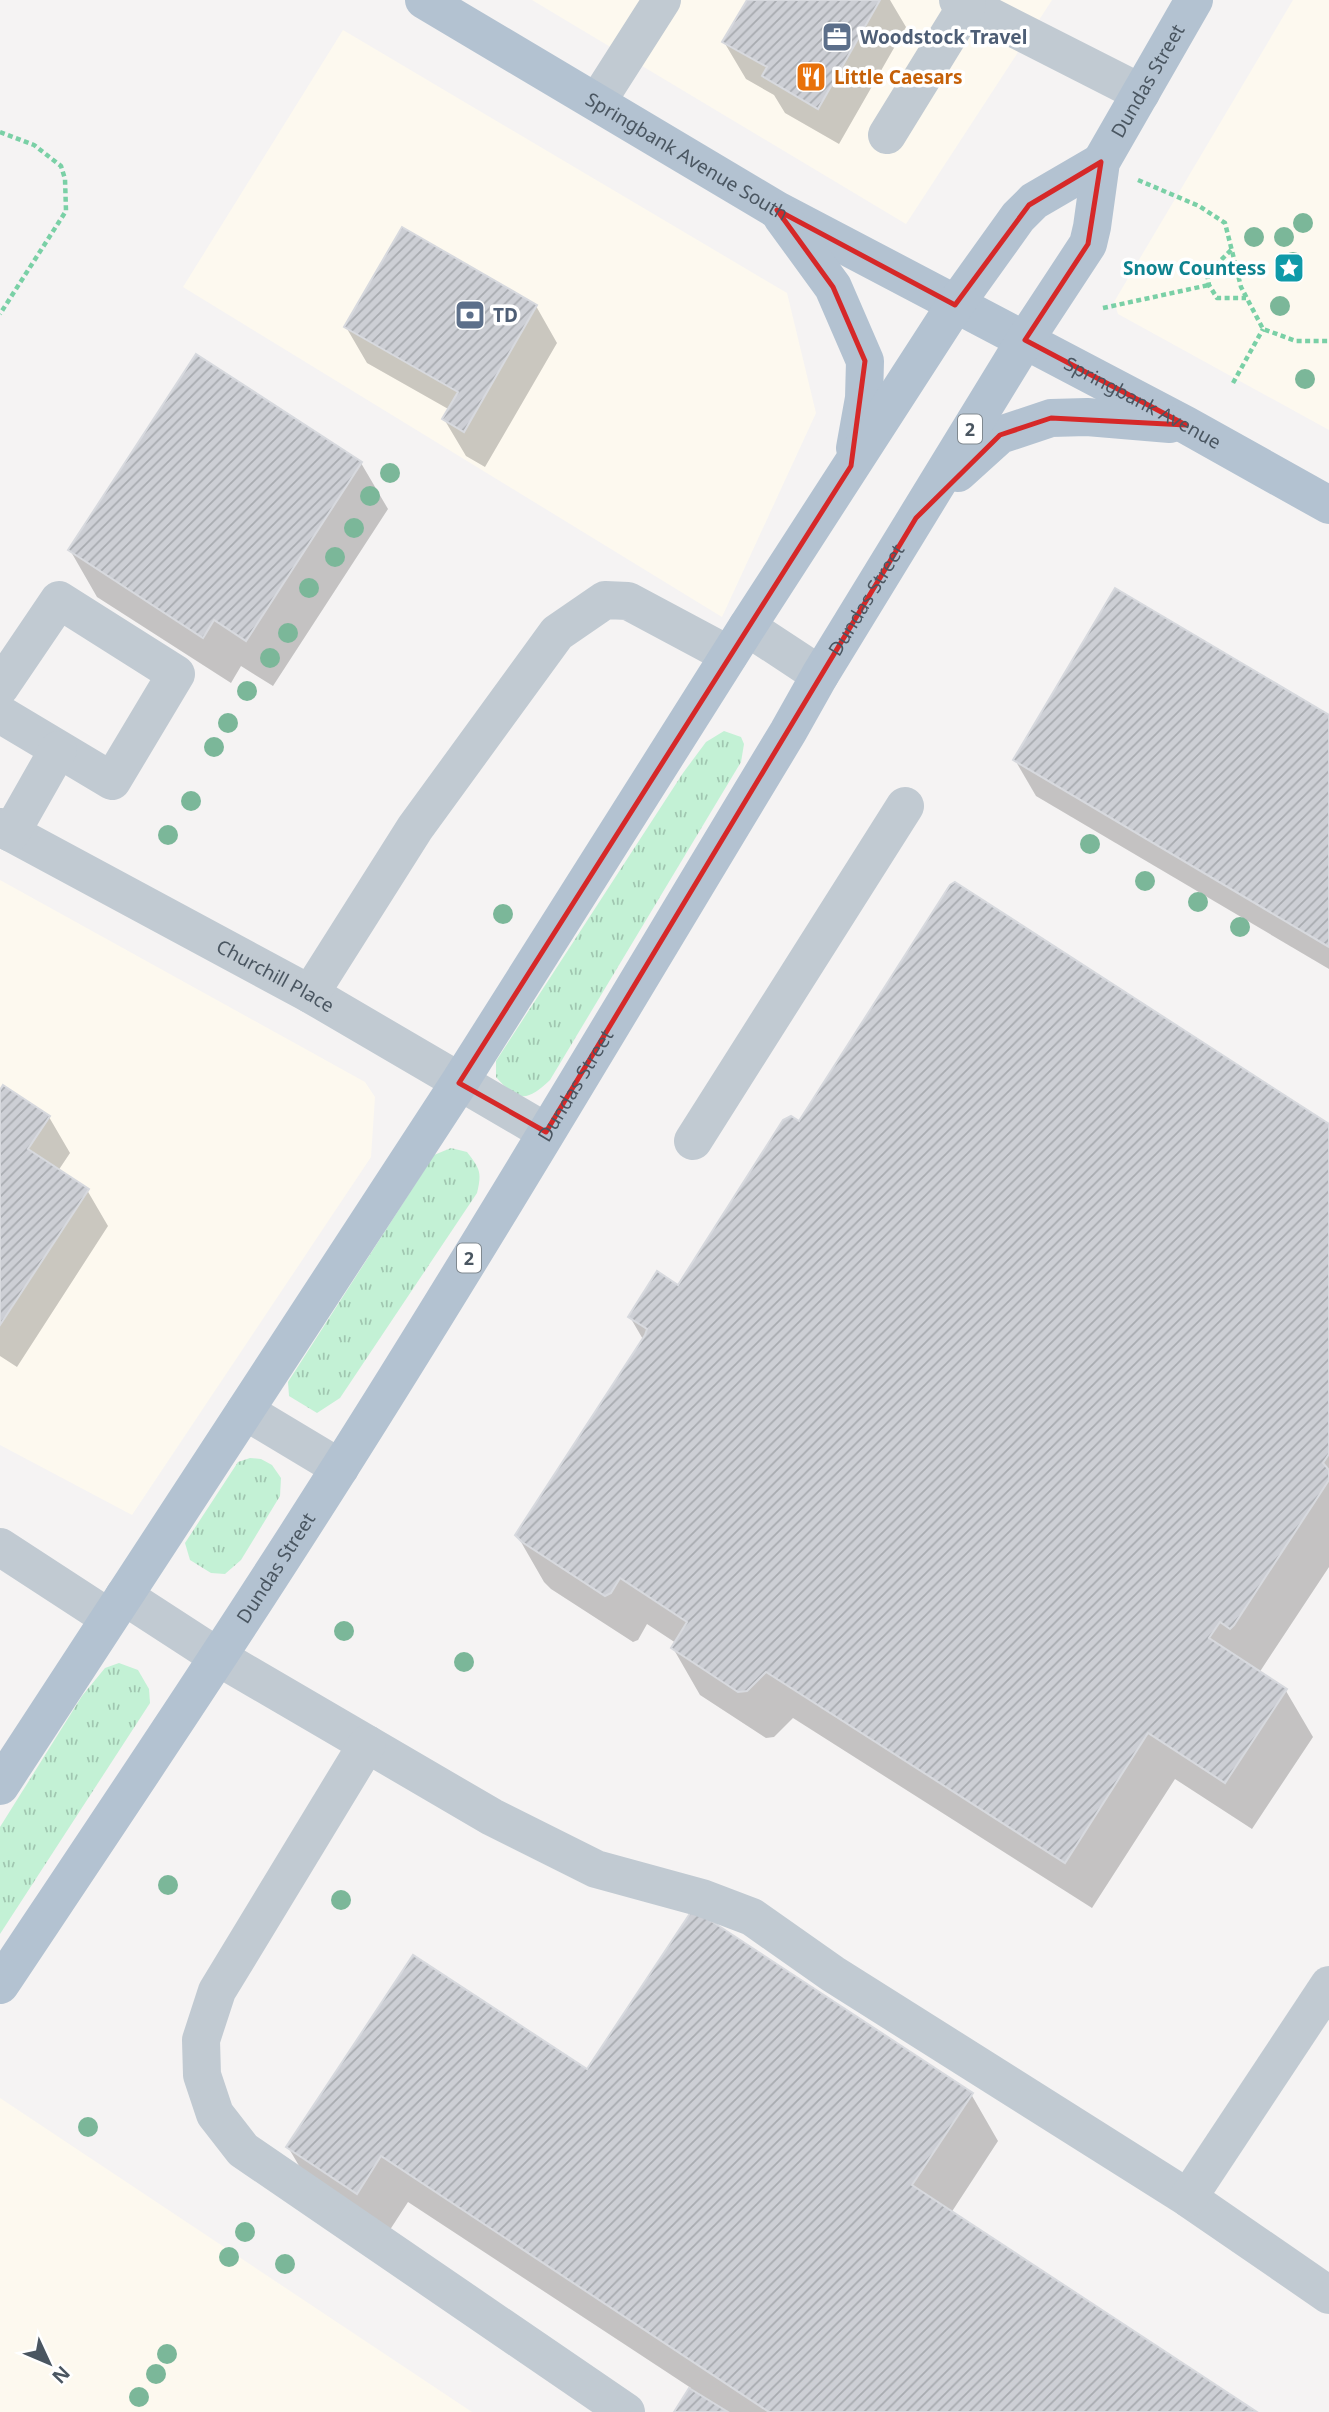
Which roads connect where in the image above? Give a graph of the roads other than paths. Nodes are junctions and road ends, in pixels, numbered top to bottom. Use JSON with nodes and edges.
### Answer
{"nodes":[{"id":1,"x":424,"y":0,"type":"edge"},
{"id":2,"x":662,"y":0,"type":"edge"},
{"id":3,"x":1194,"y":0,"type":"edge"},
{"id":4,"x":962,"y":3,"type":"edge"},
{"id":5,"x":1141,"y":93,"type":"junction"},
{"id":6,"x":597,"y":102,"type":"junction"},
{"id":7,"x":887,"y":135,"type":"dead end"},
{"id":8,"x":1101,"y":162,"type":"junction"},
{"id":9,"x":777,"y":210,"type":"junction"},
{"id":10,"x":955,"y":305,"type":"junction"},
{"id":11,"x":1025,"y":340,"type":"junction"},
{"id":12,"x":1186,"y":425,"type":"junction"},
{"id":13,"x":851,"y":466,"type":"junction"},
{"id":14,"x":1329,"y":505,"type":"edge"},
{"id":15,"x":916,"y":518,"type":"junction"},
{"id":16,"x":738,"y":641,"type":"junction"},
{"id":17,"x":820,"y":675,"type":"junction"},
{"id":18,"x":0,"y":687,"type":"edge"},
{"id":19,"x":0,"y":714,"type":"edge"},
{"id":20,"x":58,"y":750,"type":"junction"},
{"id":21,"x":905,"y":806,"type":"dead end"},
{"id":22,"x":6,"y":830,"type":"edge"},
{"id":23,"x":310,"y":994,"type":"junction"},
{"id":24,"x":459,"y":1083,"type":"junction"},
{"id":25,"x":546,"y":1132,"type":"junction"},
{"id":26,"x":693,"y":1141,"type":"dead end"},
{"id":27,"x":245,"y":1411,"type":"junction"},
{"id":28,"x":340,"y":1468,"type":"junction"},
{"id":29,"x":0,"y":1548,"type":"edge"},
{"id":30,"x":116,"y":1607,"type":"junction"},
{"id":31,"x":218,"y":1657,"type":"junction"},
{"id":32,"x":367,"y":1744,"type":"junction"},
{"id":33,"x":0,"y":1786,"type":"edge"},
{"id":34,"x":0,"y":1985,"type":"edge"},
{"id":35,"x":1329,"y":1985,"type":"edge"},
{"id":36,"x":1188,"y":2198,"type":"junction"},
{"id":37,"x":1329,"y":2295,"type":"edge"},
{"id":38,"x":626,"y":2412,"type":"edge"}],
"edges":[{"from":1,"to":6,"type":"main road","name":"Springbank Avenue South"},
{"from":2,"to":6,"type":"street"},
{"from":3,"to":5,"type":"main road","name":"Dundas Street","number":"2"},
{"from":4,"to":5,"type":"street"},
{"from":4,"to":7,"type":"street"},
{"from":5,"to":8,"type":"main road","name":"Dundas Street","number":"2"},
{"from":6,"to":9,"type":"main road","name":"Springbank Avenue South"},
{"from":8,"to":10,"type":"main road","name":"Dundas Street","number":"2"},
{"from":8,"to":11,"type":"main road","name":"Dundas Street","number":"2"},
{"from":9,"to":10,"type":"main road","name":"Springbank Avenue South"},
{"from":9,"to":13,"type":"main road"},
{"from":10,"to":11,"type":"main road","name":"Springbank Avenue"},
{"from":10,"to":13,"type":"main road","name":"Dundas Street","number":"2"},
{"from":11,"to":12,"type":"main road","name":"Springbank Avenue"},
{"from":11,"to":15,"type":"main road","name":"Dundas Street","number":"2"},
{"from":12,"to":14,"type":"main road","name":"Springbank Avenue"},
{"from":12,"to":15,"type":"main road"},
{"from":13,"to":16,"type":"main road","name":"Dundas Street","number":"2"},
{"from":15,"to":17,"type":"main road","name":"Dundas Street","number":"2"},
{"from":16,"to":17,"type":"street"},
{"from":16,"to":23,"type":"street"},
{"from":16,"to":24,"type":"main road","name":"Dundas Street","number":"2"},
{"from":17,"to":25,"type":"main road","name":"Dundas Street","number":"2"},
{"from":18,"to":20,"type":"street"},
{"from":19,"to":20,"type":"street"},
{"from":20,"to":22,"type":"street"},
{"from":21,"to":26,"type":"street"},
{"from":22,"to":23,"type":"street","name":"Churchill Place"},
{"from":23,"to":24,"type":"street","name":"Churchill Place"},
{"from":24,"to":25,"type":"street","name":"Churchill Place"},
{"from":24,"to":27,"type":"main road","name":"Dundas Street","number":"2"},
{"from":25,"to":28,"type":"main road","name":"Dundas Street","number":"2"},
{"from":27,"to":28,"type":"street"},
{"from":27,"to":30,"type":"main road","name":"Dundas Street","number":"2"},
{"from":28,"to":31,"type":"main road","name":"Dundas Street","number":"2"},
{"from":29,"to":30,"type":"street"},
{"from":30,"to":31,"type":"street"},
{"from":30,"to":33,"type":"main road","name":"Dundas Street","number":"2"},
{"from":31,"to":32,"type":"street"},
{"from":31,"to":34,"type":"main road","name":"Dundas Street","number":"2"},
{"from":32,"to":36,"type":"street"},
{"from":32,"to":38,"type":"street"},
{"from":35,"to":36,"type":"street"},
{"from":36,"to":37,"type":"street"}]}
